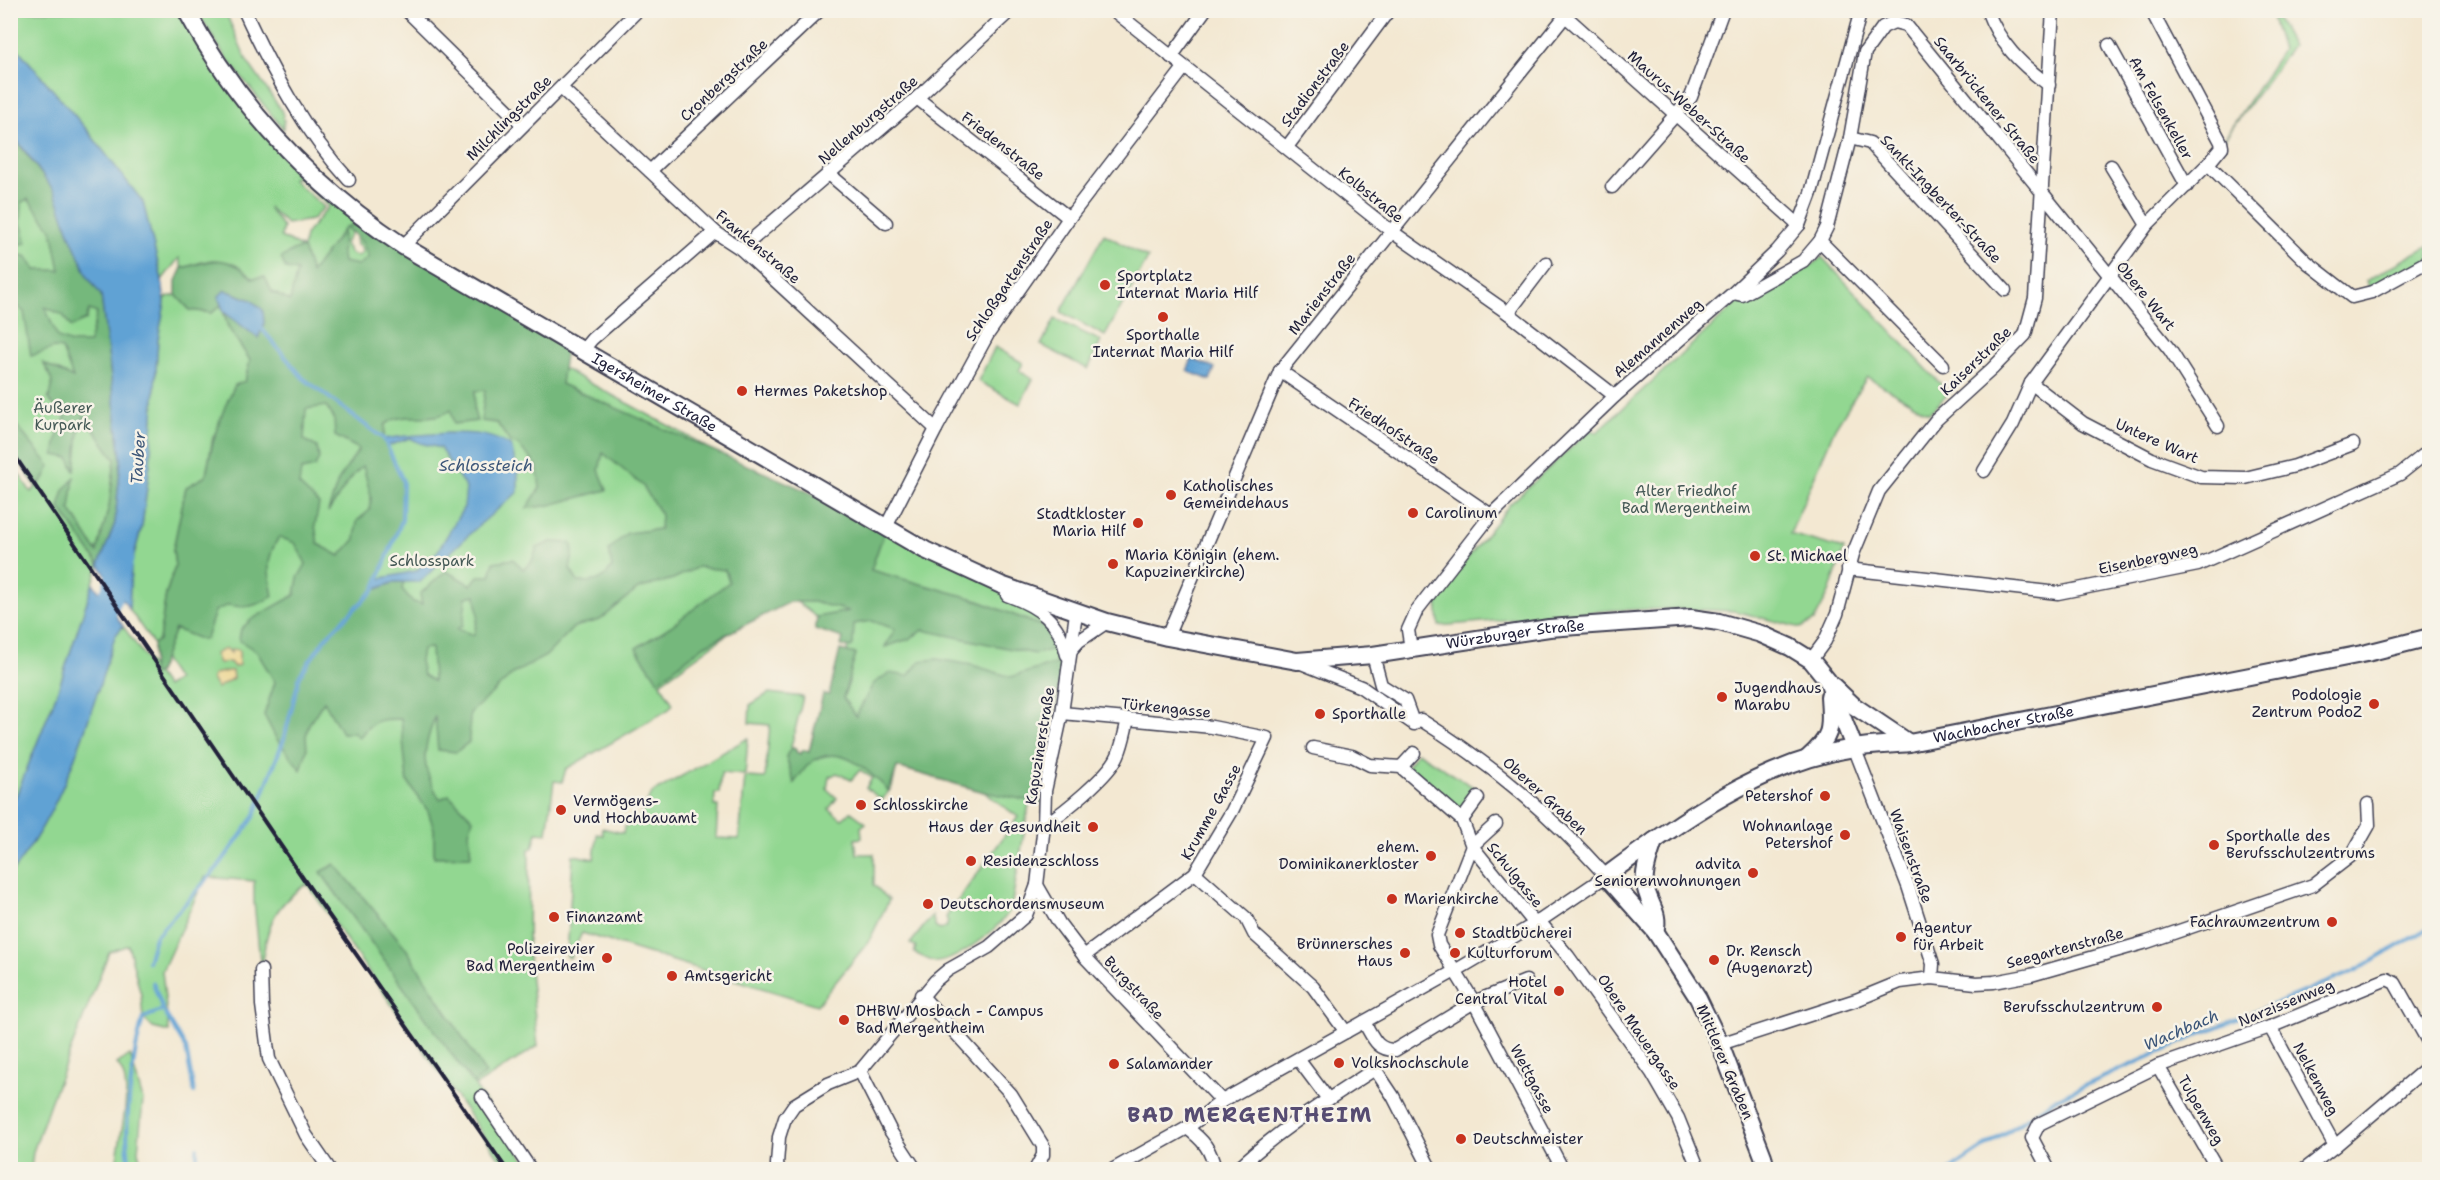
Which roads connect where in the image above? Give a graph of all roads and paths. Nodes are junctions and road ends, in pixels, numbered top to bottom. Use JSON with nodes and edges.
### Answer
{"nodes":[{"id":1,"x":186,"y":10,"type":"edge"},
{"id":2,"x":244,"y":10,"type":"edge"},
{"id":3,"x":406,"y":10,"type":"edge"},
{"id":4,"x":820,"y":10,"type":"edge"},
{"id":5,"x":1011,"y":10,"type":"edge"},
{"id":6,"x":1113,"y":10,"type":"edge"},
{"id":7,"x":1205,"y":10,"type":"edge"},
{"id":8,"x":1389,"y":10,"type":"edge"},
{"id":9,"x":1723,"y":10,"type":"edge"},
{"id":10,"x":1861,"y":10,"type":"edge"},
{"id":11,"x":1987,"y":10,"type":"edge"},
{"id":12,"x":2053,"y":10,"type":"edge"},
{"id":13,"x":2151,"y":10,"type":"edge"},
{"id":14,"x":633,"y":12,"type":"edge"},
{"id":15,"x":1564,"y":12,"type":"edge"},
{"id":16,"x":2109,"y":45,"type":"dead end"},
{"id":17,"x":1171,"y":57,"type":"junction"},
{"id":18,"x":1184,"y":68,"type":"junction"},
{"id":19,"x":2049,"y":85,"type":"junction"},
{"id":20,"x":561,"y":87,"type":"junction"},
{"id":21,"x":917,"y":98,"type":"junction"},
{"id":22,"x":1674,"y":114,"type":"junction"},
{"id":23,"x":523,"y":125,"type":"junction"},
{"id":24,"x":1850,"y":138,"type":"junction"},
{"id":25,"x":1287,"y":147,"type":"junction"},
{"id":26,"x":2208,"y":164,"type":"junction"},
{"id":27,"x":2111,"y":166,"type":"dead end"},
{"id":28,"x":650,"y":171,"type":"junction"},
{"id":29,"x":828,"y":173,"type":"junction"},
{"id":30,"x":349,"y":180,"type":"dead end"},
{"id":31,"x":2187,"y":186,"type":"junction"},
{"id":32,"x":1612,"y":187,"type":"dead end"},
{"id":33,"x":2042,"y":191,"type":"junction"},
{"id":34,"x":1069,"y":218,"type":"junction"},
{"id":35,"x":886,"y":223,"type":"dead end"},
{"id":36,"x":1799,"y":225,"type":"junction"},
{"id":37,"x":2147,"y":225,"type":"junction"},
{"id":38,"x":1391,"y":231,"type":"junction"},
{"id":39,"x":715,"y":232,"type":"junction"},
{"id":40,"x":1820,"y":241,"type":"junction"},
{"id":41,"x":403,"y":246,"type":"junction"},
{"id":42,"x":741,"y":249,"type":"junction"},
{"id":43,"x":1546,"y":263,"type":"dead end"},
{"id":44,"x":2423,"y":264,"type":"dead end"},
{"id":45,"x":2111,"y":278,"type":"junction"},
{"id":46,"x":2005,"y":290,"type":"dead end"},
{"id":47,"x":1733,"y":293,"type":"junction"},
{"id":48,"x":1508,"y":313,"type":"junction"},
{"id":49,"x":582,"y":351,"type":"junction"},
{"id":50,"x":1943,"y":365,"type":"dead end"},
{"id":51,"x":1280,"y":371,"type":"junction"},
{"id":52,"x":2031,"y":383,"type":"junction"},
{"id":53,"x":1615,"y":396,"type":"junction"},
{"id":54,"x":2218,"y":426,"type":"dead end"},
{"id":55,"x":936,"y":429,"type":"junction"},
{"id":56,"x":2353,"y":444,"type":"dead end"},
{"id":57,"x":2430,"y":450,"type":"edge"},
{"id":58,"x":1984,"y":471,"type":"dead end"},
{"id":59,"x":1491,"y":515,"type":"junction"},
{"id":60,"x":886,"y":527,"type":"junction"},
{"id":61,"x":924,"y":550,"type":"junction"},
{"id":62,"x":1848,"y":569,"type":"junction"},
{"id":63,"x":1076,"y":613,"type":"junction"},
{"id":64,"x":1107,"y":622,"type":"junction"},
{"id":65,"x":1167,"y":637,"type":"junction"},
{"id":66,"x":2430,"y":637,"type":"edge"},
{"id":67,"x":1411,"y":649,"type":"junction"},
{"id":68,"x":1070,"y":651,"type":"junction"},
{"id":69,"x":1373,"y":655,"type":"junction"},
{"id":70,"x":1812,"y":660,"type":"junction"},
{"id":71,"x":1297,"y":661,"type":"junction"},
{"id":72,"x":1069,"y":665,"type":"junction"},
{"id":73,"x":1828,"y":681,"type":"junction"},
{"id":74,"x":1854,"y":706,"type":"junction"},
{"id":75,"x":1062,"y":713,"type":"junction"},
{"id":76,"x":1128,"y":719,"type":"junction"},
{"id":77,"x":1413,"y":722,"type":"junction"},
{"id":78,"x":1267,"y":738,"type":"joint"},
{"id":79,"x":1909,"y":743,"type":"junction"},
{"id":80,"x":1854,"y":747,"type":"junction"},
{"id":81,"x":1313,"y":748,"type":"dead end"},
{"id":82,"x":1414,"y":753,"type":"dead end"},
{"id":83,"x":1807,"y":759,"type":"junction"},
{"id":84,"x":1401,"y":767,"type":"junction"},
{"id":85,"x":1478,"y":798,"type":"dead end"},
{"id":86,"x":2368,"y":804,"type":"dead end"},
{"id":87,"x":1462,"y":820,"type":"junction"},
{"id":88,"x":1497,"y":824,"type":"dead end"},
{"id":89,"x":1044,"y":825,"type":"junction"},
{"id":90,"x":1654,"y":841,"type":"junction"},
{"id":91,"x":1472,"y":846,"type":"junction"},
{"id":92,"x":1195,"y":873,"type":"junction"},
{"id":93,"x":1606,"y":876,"type":"junction"},
{"id":94,"x":1037,"y":885,"type":"junction"},
{"id":95,"x":1537,"y":923,"type":"junction"},
{"id":96,"x":1655,"y":931,"type":"junction"},
{"id":97,"x":1084,"y":956,"type":"junction"},
{"id":98,"x":261,"y":970,"type":"dead end"},
{"id":99,"x":1455,"y":971,"type":"junction"},
{"id":100,"x":1932,"y":978,"type":"junction"},
{"id":101,"x":1526,"y":981,"type":"dead end"},
{"id":102,"x":921,"y":995,"type":"junction"},
{"id":103,"x":1474,"y":1002,"type":"junction"},
{"id":104,"x":1364,"y":1022,"type":"junction"},
{"id":105,"x":2270,"y":1027,"type":"junction"},
{"id":106,"x":1346,"y":1032,"type":"junction"},
{"id":107,"x":1720,"y":1044,"type":"junction"},
{"id":108,"x":2430,"y":1045,"type":"edge"},
{"id":109,"x":1380,"y":1047,"type":"junction"},
{"id":110,"x":1298,"y":1059,"type":"junction"},
{"id":111,"x":2430,"y":1065,"type":"edge"},
{"id":112,"x":2158,"y":1066,"type":"junction"},
{"id":113,"x":1375,"y":1069,"type":"junction"},
{"id":114,"x":860,"y":1071,"type":"junction"},
{"id":115,"x":482,"y":1097,"type":"dead end"},
{"id":116,"x":1328,"y":1099,"type":"junction"},
{"id":117,"x":1222,"y":1101,"type":"junction"},
{"id":118,"x":1186,"y":1128,"type":"junction"},
{"id":119,"x":2335,"y":1146,"type":"junction"},
{"id":120,"x":330,"y":1170,"type":"edge"},
{"id":121,"x":531,"y":1170,"type":"edge"},
{"id":122,"x":779,"y":1170,"type":"edge"},
{"id":123,"x":916,"y":1170,"type":"edge"},
{"id":124,"x":1035,"y":1170,"type":"edge"},
{"id":125,"x":1112,"y":1170,"type":"edge"},
{"id":126,"x":1215,"y":1170,"type":"edge"},
{"id":127,"x":1236,"y":1170,"type":"edge"},
{"id":128,"x":1431,"y":1170,"type":"edge"},
{"id":129,"x":1563,"y":1170,"type":"edge"},
{"id":130,"x":1699,"y":1170,"type":"edge"},
{"id":131,"x":1766,"y":1170,"type":"edge"},
{"id":132,"x":2049,"y":1170,"type":"edge"},
{"id":133,"x":2217,"y":1170,"type":"edge"},
{"id":134,"x":2304,"y":1170,"type":"edge"}],
"edges":[{"from":1,"to":41,"type":"street","name":"Igersheimer Straße"},
{"from":2,"to":30,"type":"street"},
{"from":3,"to":23,"type":"street"},
{"from":4,"to":28,"type":"street","name":"Cronbergstraße"},
{"from":5,"to":21,"type":"street","name":"Nellenburgstraße"},
{"from":6,"to":17,"type":"street","name":"Kolbstraße"},
{"from":7,"to":17,"type":"street"},
{"from":8,"to":25,"type":"street","name":"Stadionstraße"},
{"from":9,"to":22,"type":"street"},
{"from":10,"to":36,"type":"street","name":"Alemannenweg"},
{"from":11,"to":19,"type":"street"},
{"from":12,"to":19,"type":"street","name":"Kaiserstraße"},
{"from":13,"to":26,"type":"street","name":"Am Felsenkeller"},
{"from":14,"to":20,"type":"street","name":"Milchlingstraße"},
{"from":15,"to":22,"type":"street","name":"Maurus-Weber-Straße"},
{"from":15,"to":38,"type":"street","name":"Marienstraße"},
{"from":16,"to":31,"type":"street","name":"Am Felsenkeller"},
{"from":17,"to":18,"type":"street","name":"Kolbstraße"},
{"from":18,"to":25,"type":"street","name":"Kolbstraße"},
{"from":18,"to":34,"type":"street","name":"Schloßgartenstraße"},
{"from":19,"to":33,"type":"street","name":"Kaiserstraße"},
{"from":20,"to":23,"type":"street","name":"Milchlingstraße"},
{"from":20,"to":28,"type":"street","name":"Frankenstraße"},
{"from":21,"to":29,"type":"street","name":"Nellenburgstraße"},
{"from":21,"to":34,"type":"street","name":"Friedenstraße"},
{"from":22,"to":32,"type":"street"},
{"from":22,"to":36,"type":"street","name":"Maurus-Weber-Straße"},
{"from":23,"to":41,"type":"street","name":"Milchlingstraße"},
{"from":24,"to":33,"type":"street","name":"Saarbrückener Straße"},
{"from":24,"to":40,"type":"street","name":"Saarbrückener Straße"},
{"from":24,"to":46,"type":"street","name":"Sankt-Ingberter-Straße"},
{"from":25,"to":38,"type":"street","name":"Kolbstraße"},
{"from":26,"to":31,"type":"street","name":"Am Felsenkeller"},
{"from":26,"to":44,"type":"street"},
{"from":27,"to":37,"type":"street"},
{"from":28,"to":39,"type":"street","name":"Frankenstraße"},
{"from":29,"to":35,"type":"street"},
{"from":29,"to":42,"type":"street","name":"Nellenburgstraße"},
{"from":31,"to":37,"type":"street","name":"Am Felsenkeller"},
{"from":33,"to":45,"type":"street","name":"Obere Wart"},
{"from":33,"to":62,"type":"street","name":"Kaiserstraße"},
{"from":34,"to":55,"type":"street","name":"Schloßgartenstraße"},
{"from":36,"to":47,"type":"street","name":"Alemannenweg"},
{"from":37,"to":45,"type":"street","name":"Am Felsenkeller"},
{"from":38,"to":48,"type":"street","name":"Kolbstraße"},
{"from":38,"to":51,"type":"street","name":"Marienstraße"},
{"from":39,"to":42,"type":"street","name":"Frankenstraße"},
{"from":39,"to":49,"type":"street"},
{"from":40,"to":47,"type":"street","name":"Saarbrückener Straße"},
{"from":40,"to":50,"type":"street"},
{"from":41,"to":49,"type":"street","name":"Igersheimer Straße"},
{"from":42,"to":55,"type":"street","name":"Frankenstraße"},
{"from":43,"to":48,"type":"street"},
{"from":45,"to":52,"type":"street"},
{"from":45,"to":54,"type":"street","name":"Obere Wart"},
{"from":47,"to":53,"type":"street","name":"Alemannenweg"},
{"from":48,"to":53,"type":"street","name":"Kolbstraße"},
{"from":49,"to":60,"type":"street","name":"Igersheimer Straße"},
{"from":51,"to":59,"type":"street","name":"Friedhofstraße"},
{"from":51,"to":65,"type":"street","name":"Marienstraße"},
{"from":52,"to":56,"type":"street","name":"Untere Wart"},
{"from":52,"to":58,"type":"street"},
{"from":53,"to":59,"type":"street","name":"Alemannenweg"},
{"from":55,"to":60,"type":"street","name":"Schloßgartenstraße"},
{"from":57,"to":62,"type":"street","name":"Eisenbergweg"},
{"from":59,"to":67,"type":"street","name":"Alemannenweg"},
{"from":60,"to":61,"type":"street","name":"Igersheimer Straße"},
{"from":61,"to":63,"type":"street","name":"Igersheimer Straße"},
{"from":61,"to":72,"type":"street"},
{"from":62,"to":70,"type":"street","name":"Kaiserstraße"},
{"from":63,"to":64,"type":"street","name":"Würzburger Straße"},
{"from":63,"to":68,"type":"street","name":"Kapuzinerstraße"},
{"from":64,"to":65,"type":"street","name":"Würzburger Straße"},
{"from":64,"to":68,"type":"street"},
{"from":65,"to":71,"type":"street","name":"Würzburger Straße"},
{"from":66,"to":79,"type":"street","name":"Wachbacher Straße"},
{"from":67,"to":69,"type":"street","name":"Würzburger Straße"},
{"from":67,"to":70,"type":"street","name":"Würzburger Straße"},
{"from":68,"to":72,"type":"street","name":"Kapuzinerstraße"},
{"from":69,"to":71,"type":"street","name":"Würzburger Straße"},
{"from":69,"to":77,"type":"street"},
{"from":70,"to":73,"type":"street","name":"Würzburger Straße"},
{"from":71,"to":77,"type":"street","name":"Oberer Graben"},
{"from":72,"to":75,"type":"street","name":"Kapuzinerstraße"},
{"from":73,"to":74,"type":"street"},
{"from":73,"to":80,"type":"street","name":"Würzburger Straße"},
{"from":73,"to":83,"type":"street"},
{"from":74,"to":79,"type":"street"},
{"from":74,"to":80,"type":"street"},
{"from":75,"to":76,"type":"street","name":"Türkengasse"},
{"from":75,"to":89,"type":"street","name":"Kapuzinerstraße"},
{"from":76,"to":78,"type":"street","name":"Türkengasse"},
{"from":76,"to":89,"type":"street"},
{"from":77,"to":93,"type":"street","name":"Oberer Graben"},
{"from":78,"to":92,"type":"street","name":"Krumme Gasse"},
{"from":79,"to":80,"type":"street","name":"Wachbacher Straße"},
{"from":80,"to":83,"type":"street","name":"Wachbacher Straße"},
{"from":80,"to":100,"type":"street","name":"Waisenstraße"},
{"from":81,"to":84,"type":"street"},
{"from":82,"to":84,"type":"street"},
{"from":83,"to":90,"type":"street","name":"Wachbacher Straße"},
{"from":84,"to":87,"type":"street","name":"Schulgasse"},
{"from":85,"to":87,"type":"street"},
{"from":86,"to":100,"type":"street","name":"Seegartenstraße"},
{"from":87,"to":91,"type":"street","name":"Schulgasse"},
{"from":88,"to":91,"type":"street"},
{"from":89,"to":94,"type":"street","name":"Kapuzinerstraße"},
{"from":90,"to":93,"type":"street","name":"Wachbacher Straße"},
{"from":90,"to":96,"type":"street"},
{"from":91,"to":95,"type":"street","name":"Schulgasse"},
{"from":91,"to":99,"type":"street","name":"Wettgasse"},
{"from":92,"to":97,"type":"street","name":"Krumme Gasse"},
{"from":92,"to":106,"type":"street"},
{"from":93,"to":95,"type":"street"},
{"from":93,"to":96,"type":"street","name":"Mittlerer Graben"},
{"from":94,"to":97,"type":"street","name":"Burgstraße"},
{"from":94,"to":102,"type":"street","name":"Kapuzinerstraße"},
{"from":95,"to":99,"type":"street"},
{"from":95,"to":130,"type":"street","name":"Obere Mauergasse"},
{"from":96,"to":107,"type":"street","name":"Mittlerer Graben"},
{"from":97,"to":117,"type":"street","name":"Burgstraße"},
{"from":98,"to":120,"type":"street"},
{"from":99,"to":103,"type":"street","name":"Wettgasse"},
{"from":99,"to":104,"type":"street"},
{"from":100,"to":107,"type":"street","name":"Seegartenstraße"},
{"from":101,"to":103,"type":"street"},
{"from":102,"to":114,"type":"street","name":"Kapuzinerstraße"},
{"from":102,"to":124,"type":"street"},
{"from":103,"to":109,"type":"street"},
{"from":103,"to":129,"type":"street","name":"Wettgasse"},
{"from":104,"to":106,"type":"street"},
{"from":104,"to":109,"type":"street"},
{"from":105,"to":108,"type":"street","name":"Narzissenweg"},
{"from":105,"to":112,"type":"street","name":"Narzissenweg"},
{"from":105,"to":119,"type":"street","name":"Nelkenweg"},
{"from":106,"to":110,"type":"street"},
{"from":107,"to":131,"type":"street","name":"Mittlerer Graben"},
{"from":109,"to":113,"type":"street"},
{"from":110,"to":116,"type":"street"},
{"from":110,"to":117,"type":"street"},
{"from":111,"to":119,"type":"street"},
{"from":112,"to":132,"type":"street","name":"Narzissenweg"},
{"from":112,"to":133,"type":"street","name":"Tulpenweg"},
{"from":113,"to":116,"type":"street"},
{"from":113,"to":128,"type":"street"},
{"from":114,"to":122,"type":"street"},
{"from":114,"to":123,"type":"street"},
{"from":115,"to":121,"type":"street"},
{"from":116,"to":127,"type":"street"},
{"from":117,"to":118,"type":"street"},
{"from":118,"to":125,"type":"street"},
{"from":118,"to":126,"type":"street"},
{"from":119,"to":134,"type":"street"}]}
